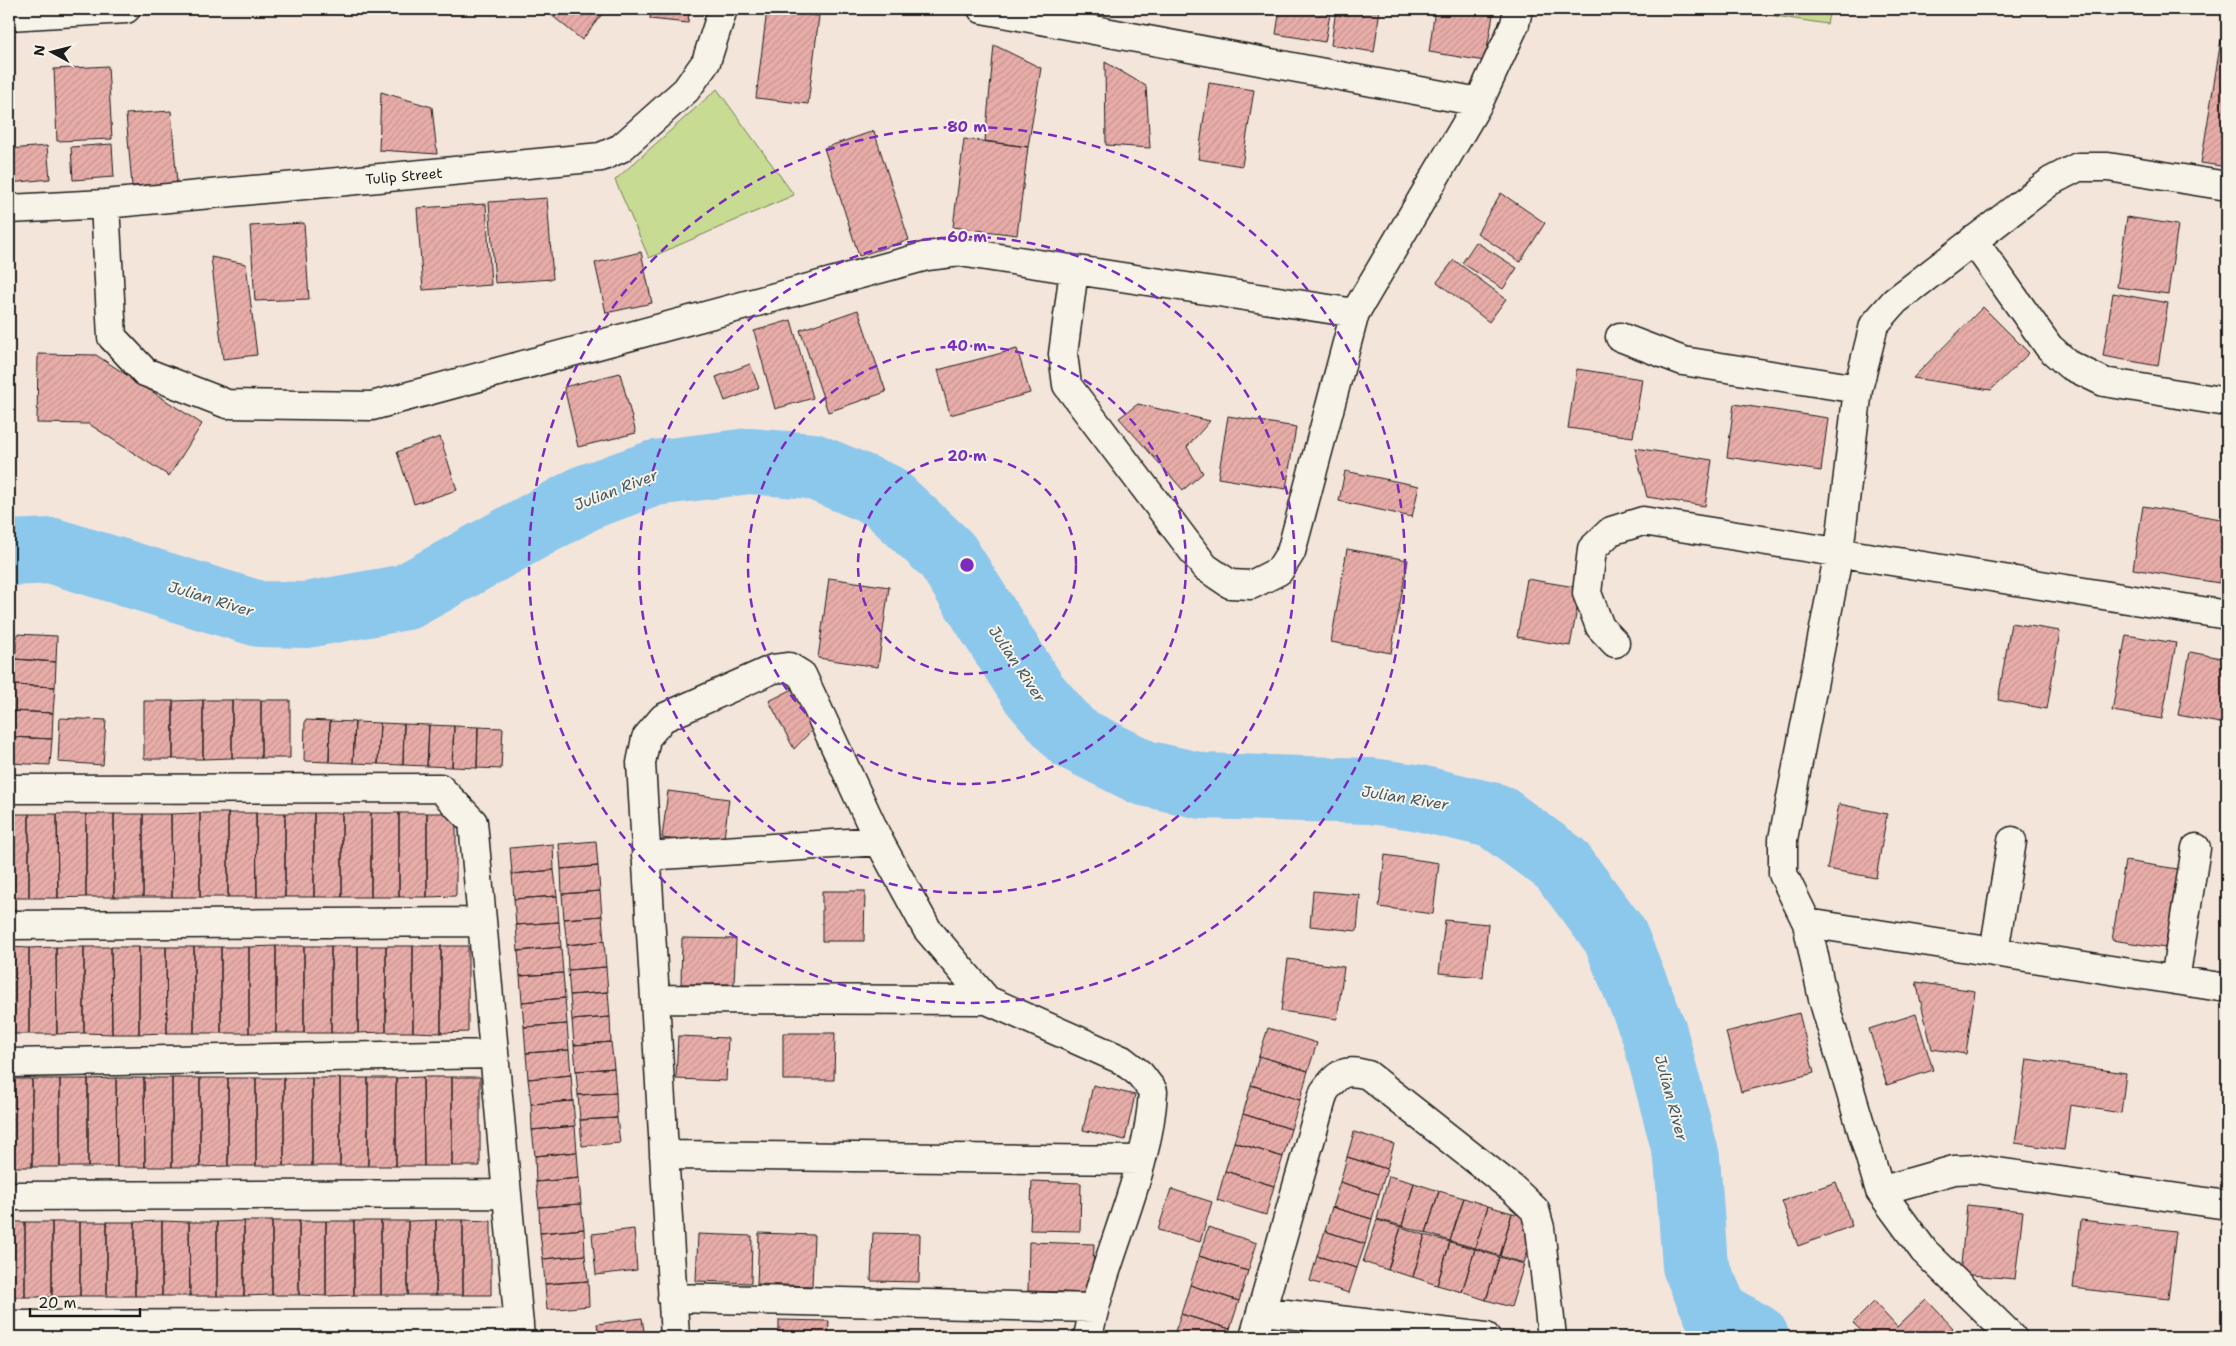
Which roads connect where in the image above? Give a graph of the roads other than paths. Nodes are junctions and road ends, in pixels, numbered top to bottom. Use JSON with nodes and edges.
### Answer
{"nodes":[{"id":1,"x":126,"y":9,"type":"edge"},
{"id":2,"x":723,"y":9,"type":"edge"},
{"id":3,"x":982,"y":9,"type":"edge"},
{"id":4,"x":1518,"y":9,"type":"edge"},
{"id":5,"x":9,"y":16,"type":"edge"},
{"id":6,"x":1478,"y":102,"type":"junction"},
{"id":7,"x":2227,"y":186,"type":"edge"},
{"id":8,"x":105,"y":204,"type":"junction"},
{"id":9,"x":9,"y":209,"type":"edge"},
{"id":10,"x":1974,"y":240,"type":"junction"},
{"id":11,"x":1074,"y":270,"type":"junction"},
{"id":12,"x":1355,"y":313,"type":"junction"},
{"id":13,"x":1620,"y":337,"type":"dead end"},
{"id":14,"x":1858,"y":389,"type":"junction"},
{"id":15,"x":2227,"y":402,"type":"edge"},
{"id":16,"x":1839,"y":552,"type":"junction"},
{"id":17,"x":2227,"y":615,"type":"edge"},
{"id":18,"x":1615,"y":643,"type":"dead end"},
{"id":19,"x":9,"y":788,"type":"edge"},
{"id":20,"x":879,"y":841,"type":"junction"},
{"id":21,"x":2012,"y":841,"type":"dead end"},
{"id":22,"x":2196,"y":848,"type":"dead end"},
{"id":23,"x":646,"y":856,"type":"junction"},
{"id":24,"x":482,"y":922,"type":"junction"},
{"id":25,"x":1807,"y":923,"type":"junction"},
{"id":26,"x":9,"y":925,"type":"edge"},
{"id":27,"x":1994,"y":952,"type":"junction"},
{"id":28,"x":2175,"y":980,"type":"junction"},
{"id":29,"x":2227,"y":988,"type":"edge"},
{"id":30,"x":654,"y":999,"type":"junction"},
{"id":31,"x":987,"y":1000,"type":"junction"},
{"id":32,"x":494,"y":1054,"type":"junction"},
{"id":33,"x":9,"y":1063,"type":"edge"},
{"id":34,"x":664,"y":1155,"type":"junction"},
{"id":35,"x":1141,"y":1160,"type":"junction"},
{"id":36,"x":1880,"y":1191,"type":"junction"},
{"id":37,"x":507,"y":1194,"type":"junction"},
{"id":38,"x":9,"y":1196,"type":"edge"},
{"id":39,"x":2227,"y":1205,"type":"edge"},
{"id":40,"x":672,"y":1298,"type":"junction"},
{"id":41,"x":1094,"y":1308,"type":"junction"},
{"id":42,"x":1262,"y":1311,"type":"junction"},
{"id":43,"x":9,"y":1325,"type":"edge"},
{"id":44,"x":520,"y":1330,"type":"edge"},
{"id":45,"x":675,"y":1337,"type":"edge"},
{"id":46,"x":1088,"y":1337,"type":"edge"},
{"id":47,"x":1254,"y":1337,"type":"edge"},
{"id":48,"x":1486,"y":1337,"type":"edge"},
{"id":49,"x":1552,"y":1337,"type":"edge"},
{"id":50,"x":2012,"y":1337,"type":"edge"}],
"edges":[{"from":1,"to":5,"type":"street"},
{"from":2,"to":8,"type":"street","name":"Tulip Street"},
{"from":3,"to":6,"type":"street"},
{"from":4,"to":6,"type":"street"},
{"from":6,"to":12,"type":"street"},
{"from":7,"to":10,"type":"street"},
{"from":8,"to":9,"type":"street","name":"Tulip Street"},
{"from":8,"to":11,"type":"street"},
{"from":10,"to":14,"type":"street"},
{"from":10,"to":15,"type":"street"},
{"from":11,"to":12,"type":"street"},
{"from":11,"to":12,"type":"street"},
{"from":13,"to":14,"type":"street"},
{"from":14,"to":16,"type":"street"},
{"from":16,"to":17,"type":"street"},
{"from":16,"to":18,"type":"street"},
{"from":16,"to":25,"type":"street"},
{"from":19,"to":24,"type":"street"},
{"from":20,"to":23,"type":"street"},
{"from":20,"to":23,"type":"street"},
{"from":20,"to":31,"type":"street"},
{"from":21,"to":27,"type":"street"},
{"from":22,"to":28,"type":"street"},
{"from":23,"to":30,"type":"street"},
{"from":24,"to":26,"type":"street"},
{"from":24,"to":32,"type":"street"},
{"from":25,"to":27,"type":"street"},
{"from":25,"to":36,"type":"street"},
{"from":27,"to":28,"type":"street"},
{"from":28,"to":29,"type":"street"},
{"from":30,"to":31,"type":"street"},
{"from":30,"to":34,"type":"street"},
{"from":31,"to":35,"type":"street"},
{"from":32,"to":33,"type":"street"},
{"from":32,"to":37,"type":"street"},
{"from":34,"to":35,"type":"street"},
{"from":34,"to":40,"type":"street"},
{"from":35,"to":41,"type":"street"},
{"from":36,"to":39,"type":"street"},
{"from":36,"to":50,"type":"street"},
{"from":37,"to":38,"type":"street"},
{"from":37,"to":44,"type":"street"},
{"from":40,"to":41,"type":"street"},
{"from":40,"to":45,"type":"street"},
{"from":41,"to":46,"type":"street"},
{"from":42,"to":47,"type":"street"},
{"from":42,"to":48,"type":"street"},
{"from":42,"to":49,"type":"street"},
{"from":43,"to":44,"type":"street"}]}
